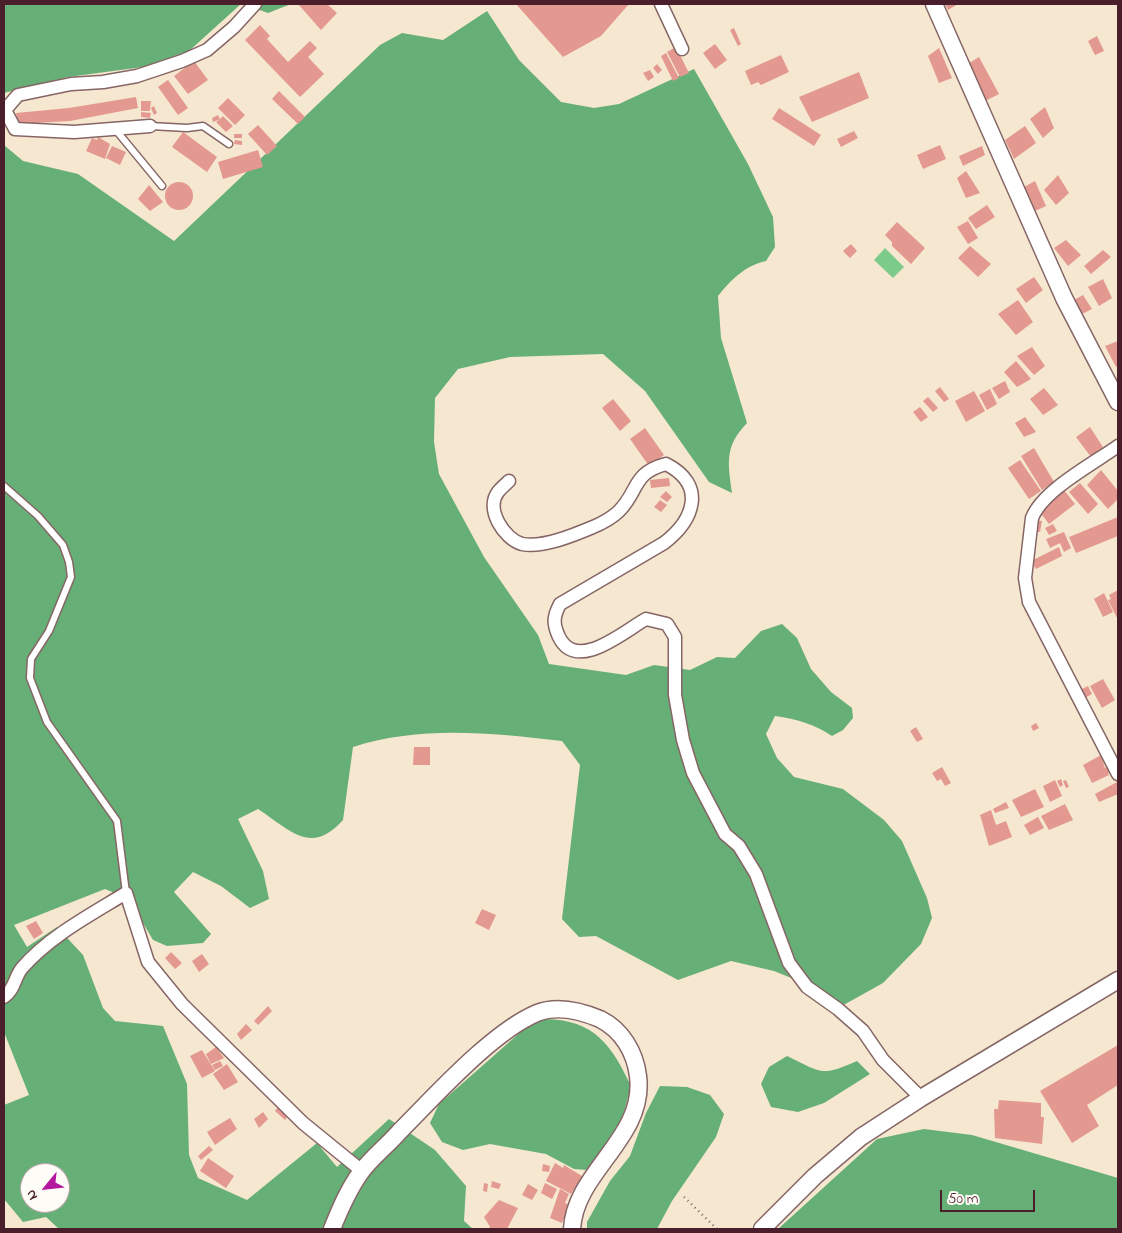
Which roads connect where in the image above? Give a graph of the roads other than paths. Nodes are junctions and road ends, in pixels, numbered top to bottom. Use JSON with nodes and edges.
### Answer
{"nodes":[{"id":1,"x":255,"y":4,"type":"edge"},
{"id":2,"x":661,"y":4,"type":"edge"},
{"id":3,"x":934,"y":4,"type":"edge"},
{"id":4,"x":682,"y":49,"type":"dead end"},
{"id":5,"x":150,"y":126,"type":"joint"},
{"id":6,"x":114,"y":128,"type":"junction"},
{"id":7,"x":228,"y":144,"type":"dead end"},
{"id":8,"x":162,"y":186,"type":"dead end"},
{"id":9,"x":1118,"y":402,"type":"edge"},
{"id":10,"x":1118,"y":446,"type":"edge"},
{"id":11,"x":510,"y":481,"type":"dead end"},
{"id":12,"x":4,"y":486,"type":"edge"},
{"id":13,"x":1118,"y":774,"type":"edge"},
{"id":14,"x":126,"y":894,"type":"junction"},
{"id":15,"x":1118,"y":980,"type":"edge"},
{"id":16,"x":4,"y":997,"type":"edge"},
{"id":17,"x":921,"y":1098,"type":"junction"},
{"id":18,"x":362,"y":1171,"type":"junction"},
{"id":19,"x":332,"y":1229,"type":"edge"},
{"id":20,"x":572,"y":1229,"type":"edge"},
{"id":21,"x":762,"y":1229,"type":"edge"}],
"edges":[{"from":1,"to":6,"type":"street"},
{"from":2,"to":4,"type":"street"},
{"from":3,"to":9,"type":"street"},
{"from":5,"to":6,"type":"street"},
{"from":5,"to":7,"type":"lane"},
{"from":6,"to":8,"type":"lane"},
{"from":10,"to":13,"type":"street"},
{"from":11,"to":17,"type":"street"},
{"from":12,"to":14,"type":"lane"},
{"from":14,"to":16,"type":"street"},
{"from":14,"to":18,"type":"street"},
{"from":15,"to":17,"type":"street"},
{"from":17,"to":21,"type":"street"},
{"from":18,"to":19,"type":"street"},
{"from":18,"to":20,"type":"street"}]}
